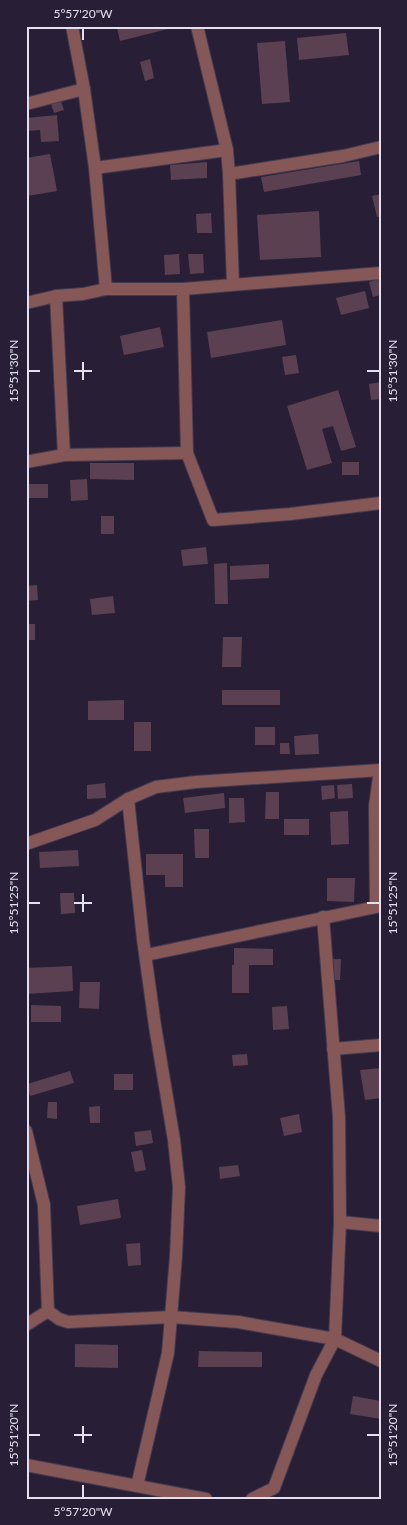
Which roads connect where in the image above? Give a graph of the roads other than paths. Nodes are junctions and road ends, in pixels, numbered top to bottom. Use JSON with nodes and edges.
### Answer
{"nodes":[{"id":1,"x":72,"y":26,"type":"edge"},
{"id":2,"x":198,"y":26,"type":"edge"},
{"id":3,"x":84,"y":89,"type":"junction"},
{"id":4,"x":26,"y":104,"type":"edge"},
{"id":5,"x":381,"y":148,"type":"edge"},
{"id":6,"x":227,"y":150,"type":"junction"},
{"id":7,"x":95,"y":168,"type":"junction"},
{"id":8,"x":229,"y":174,"type":"junction"},
{"id":9,"x":381,"y":273,"type":"edge"},
{"id":10,"x":233,"y":284,"type":"junction"},
{"id":11,"x":106,"y":289,"type":"junction"},
{"id":12,"x":183,"y":289,"type":"junction"},
{"id":13,"x":56,"y":296,"type":"junction"},
{"id":14,"x":26,"y":303,"type":"edge"},
{"id":15,"x":187,"y":453,"type":"junction"},
{"id":16,"x":64,"y":455,"type":"junction"},
{"id":17,"x":26,"y":462,"type":"edge"},
{"id":18,"x":381,"y":503,"type":"edge"},
{"id":19,"x":380,"y":770,"type":"edge"},
{"id":20,"x":128,"y":799,"type":"junction"},
{"id":21,"x":26,"y":844,"type":"edge"},
{"id":22,"x":378,"y":906,"type":"edge"},
{"id":23,"x":323,"y":918,"type":"junction"},
{"id":24,"x":146,"y":955,"type":"junction"},
{"id":25,"x":381,"y":1045,"type":"edge"},
{"id":26,"x":333,"y":1049,"type":"junction"},
{"id":27,"x":26,"y":1131,"type":"edge"},
{"id":28,"x":340,"y":1222,"type":"junction"},
{"id":29,"x":381,"y":1226,"type":"edge"},
{"id":30,"x":48,"y":1312,"type":"junction"},
{"id":31,"x":171,"y":1317,"type":"junction"},
{"id":32,"x":26,"y":1325,"type":"edge"},
{"id":33,"x":334,"y":1339,"type":"junction"},
{"id":34,"x":381,"y":1361,"type":"edge"},
{"id":35,"x":26,"y":1465,"type":"edge"},
{"id":36,"x":137,"y":1486,"type":"junction"},
{"id":37,"x":206,"y":1499,"type":"edge"},
{"id":38,"x":252,"y":1499,"type":"edge"}],
"edges":[{"from":1,"to":3,"type":"street"},
{"from":2,"to":6,"type":"street"},
{"from":3,"to":4,"type":"street"},
{"from":3,"to":7,"type":"street"},
{"from":5,"to":8,"type":"street"},
{"from":6,"to":7,"type":"street"},
{"from":6,"to":8,"type":"street"},
{"from":7,"to":11,"type":"street"},
{"from":8,"to":10,"type":"street"},
{"from":9,"to":10,"type":"street"},
{"from":10,"to":12,"type":"street"},
{"from":11,"to":12,"type":"street"},
{"from":11,"to":13,"type":"street"},
{"from":12,"to":15,"type":"street"},
{"from":13,"to":14,"type":"street"},
{"from":13,"to":16,"type":"street"},
{"from":15,"to":16,"type":"street"},
{"from":15,"to":18,"type":"street"},
{"from":16,"to":17,"type":"street"},
{"from":19,"to":20,"type":"street"},
{"from":19,"to":22,"type":"street"},
{"from":20,"to":21,"type":"street"},
{"from":20,"to":24,"type":"street"},
{"from":22,"to":23,"type":"street"},
{"from":23,"to":24,"type":"street"},
{"from":23,"to":26,"type":"street"},
{"from":24,"to":31,"type":"street"},
{"from":25,"to":26,"type":"street"},
{"from":26,"to":28,"type":"street"},
{"from":27,"to":30,"type":"street"},
{"from":28,"to":29,"type":"street"},
{"from":28,"to":33,"type":"street"},
{"from":30,"to":31,"type":"street"},
{"from":30,"to":32,"type":"street"},
{"from":31,"to":33,"type":"street"},
{"from":31,"to":36,"type":"street"},
{"from":33,"to":34,"type":"street"},
{"from":33,"to":38,"type":"street"},
{"from":35,"to":36,"type":"street"},
{"from":36,"to":37,"type":"street"}]}
